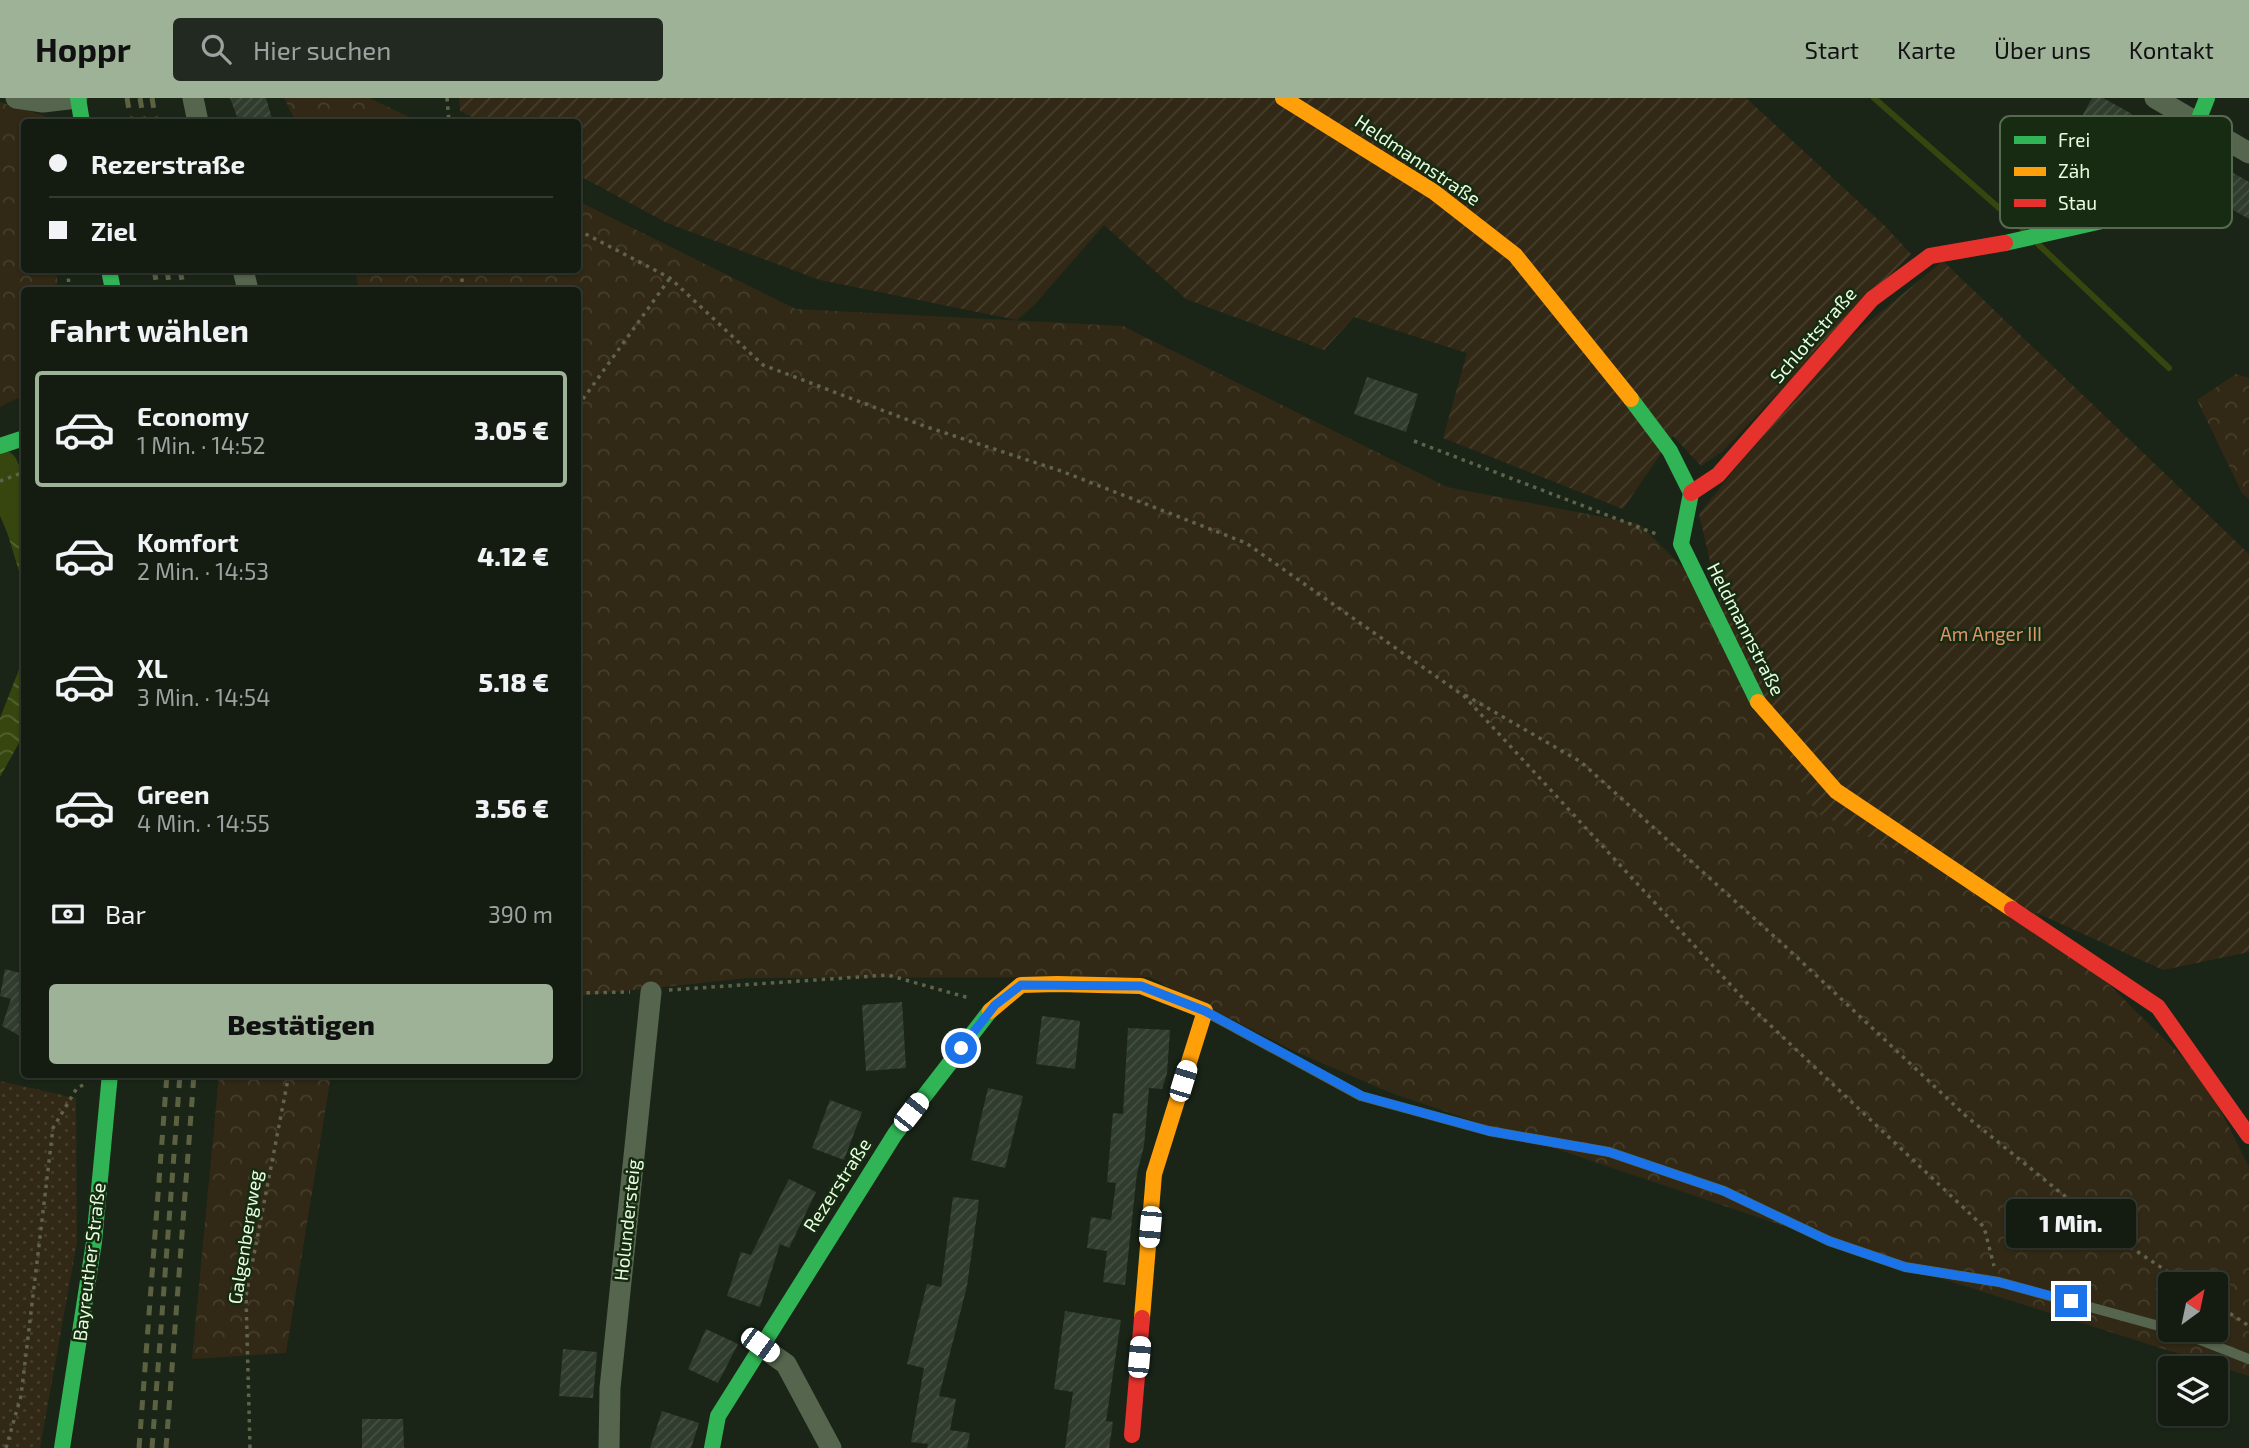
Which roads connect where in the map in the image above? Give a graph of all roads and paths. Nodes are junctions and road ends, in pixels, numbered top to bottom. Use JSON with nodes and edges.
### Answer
{"nodes":[{"id":1,"x":16,"y":98,"type":"edge"},
{"id":2,"x":77,"y":98,"type":"edge"},
{"id":3,"x":192,"y":98,"type":"edge"},
{"id":4,"x":447,"y":98,"type":"edge"},
{"id":5,"x":1283,"y":98,"type":"edge"},
{"id":6,"x":2155,"y":98,"type":"edge"},
{"id":7,"x":2207,"y":98,"type":"edge"},
{"id":8,"x":2185,"y":116,"type":"edge"},
{"id":9,"x":2201,"y":116,"type":"edge"},
{"id":10,"x":81,"y":119,"type":"edge"},
{"id":11,"x":197,"y":119,"type":"edge"},
{"id":12,"x":449,"y":119,"type":"edge"},
{"id":13,"x":2232,"y":143,"type":"edge"},
{"id":14,"x":2249,"y":153,"type":"edge"},
{"id":15,"x":2071,"y":228,"type":"edge"},
{"id":16,"x":581,"y":232,"type":"edge"},
{"id":17,"x":670,"y":278,"type":"junction"},
{"id":18,"x":581,"y":403,"type":"edge"},
{"id":19,"x":21,"y":439,"type":"edge"},
{"id":20,"x":1414,"y":441,"type":"dead end"},
{"id":21,"x":0,"y":446,"type":"edge"},
{"id":22,"x":21,"y":473,"type":"edge"},
{"id":23,"x":0,"y":481,"type":"edge"},
{"id":24,"x":1691,"y":493,"type":"junction"},
{"id":25,"x":1681,"y":544,"type":"junction"},
{"id":26,"x":1446,"y":683,"type":"junction"},
{"id":27,"x":651,"y":992,"type":"junction"},
{"id":28,"x":581,"y":993,"type":"edge"},
{"id":29,"x":995,"y":1005,"type":"junction"},
{"id":30,"x":1205,"y":1011,"type":"junction"},
{"id":31,"x":110,"y":1078,"type":"edge"},
{"id":32,"x":288,"y":1078,"type":"edge"},
{"id":33,"x":87,"y":1083,"type":"dead end"},
{"id":34,"x":2249,"y":1136,"type":"edge"},
{"id":35,"x":2168,"y":1272,"type":"edge"},
{"id":36,"x":1998,"y":1282,"type":"junction"},
{"id":37,"x":2228,"y":1312,"type":"edge"},
{"id":38,"x":2158,"y":1326,"type":"edge"},
{"id":39,"x":2249,"y":1326,"type":"edge"},
{"id":40,"x":2206,"y":1342,"type":"edge"},
{"id":41,"x":760,"y":1345,"type":"junction"},
{"id":42,"x":2249,"y":1359,"type":"edge"},
{"id":43,"x":1132,"y":1436,"type":"dead end"},
{"id":44,"x":6,"y":1448,"type":"edge"},
{"id":45,"x":62,"y":1448,"type":"edge"},
{"id":46,"x":250,"y":1448,"type":"edge"},
{"id":47,"x":609,"y":1448,"type":"edge"},
{"id":48,"x":712,"y":1448,"type":"edge"},
{"id":49,"x":831,"y":1448,"type":"edge"}],
"edges":[{"from":1,"to":2,"type":"street"},
{"from":2,"to":10,"type":"street"},
{"from":3,"to":11,"type":"street"},
{"from":4,"to":12,"type":"path"},
{"from":5,"to":24,"type":"street","name":"Heldmannstraße"},
{"from":6,"to":8,"type":"street"},
{"from":7,"to":9,"type":"street","name":"Schlottstraße"},
{"from":13,"to":14,"type":"street"},
{"from":15,"to":24,"type":"street","name":"Schlottstraße"},
{"from":16,"to":17,"type":"path"},
{"from":17,"to":18,"type":"path"},
{"from":17,"to":26,"type":"path"},
{"from":19,"to":21,"type":"street"},
{"from":20,"to":25,"type":"path"},
{"from":22,"to":23,"type":"path"},
{"from":24,"to":25,"type":"street"},
{"from":25,"to":34,"type":"street","name":"Heldmannstraße"},
{"from":26,"to":35,"type":"path"},
{"from":26,"to":36,"type":"path"},
{"from":27,"to":28,"type":"path"},
{"from":27,"to":29,"type":"path"},
{"from":27,"to":47,"type":"street","name":"Holundersteig"},
{"from":29,"to":30,"type":"street","name":"Rezerstraße"},
{"from":29,"to":41,"type":"street","name":"Rezerstraße"},
{"from":30,"to":36,"type":"lane"},
{"from":30,"to":43,"type":"street"},
{"from":31,"to":45,"type":"street","name":"Bayreuther Straße"},
{"from":32,"to":46,"type":"path","name":"Galgenbergweg"},
{"from":33,"to":44,"type":"path"},
{"from":36,"to":38,"type":"lane"},
{"from":37,"to":39,"type":"path"},
{"from":40,"to":42,"type":"lane"},
{"from":41,"to":48,"type":"street","name":"Rezerstraße"},
{"from":41,"to":49,"type":"street"}]}
